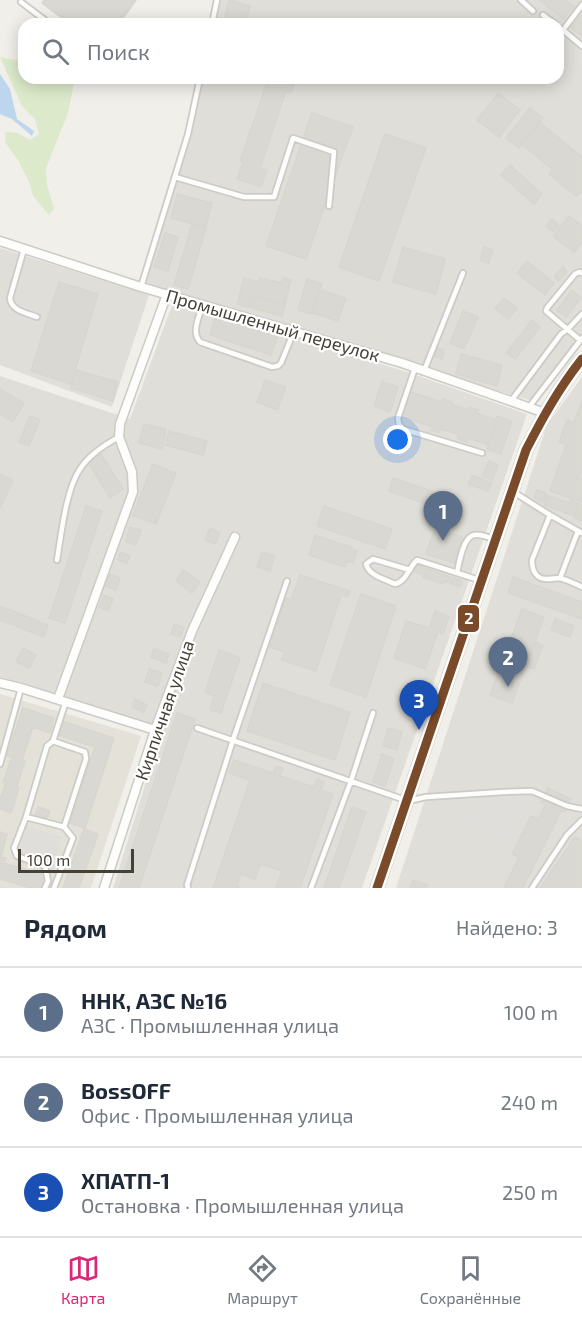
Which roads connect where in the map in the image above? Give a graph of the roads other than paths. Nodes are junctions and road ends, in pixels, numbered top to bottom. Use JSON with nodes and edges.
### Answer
{"nodes":[{"id":1,"x":217,"y":0,"type":"edge"},
{"id":2,"x":521,"y":0,"type":"edge"},
{"id":3,"x":579,"y":0,"type":"edge"},
{"id":4,"x":21,"y":1,"type":"edge"},
{"id":5,"x":582,"y":4,"type":"edge"},
{"id":6,"x":533,"y":10,"type":"dead end"},
{"id":7,"x":543,"y":15,"type":"dead end"},
{"id":8,"x":42,"y":18,"type":"edge"},
{"id":9,"x":213,"y":18,"type":"edge"},
{"id":10,"x":547,"y":18,"type":"edge"},
{"id":11,"x":564,"y":22,"type":"edge"},
{"id":12,"x":564,"y":31,"type":"edge"},
{"id":13,"x":582,"y":45,"type":"edge"},
{"id":14,"x":199,"y":84,"type":"edge"},
{"id":15,"x":175,"y":177,"type":"junction"},
{"id":16,"x":329,"y":206,"type":"dead end"},
{"id":17,"x":0,"y":241,"type":"edge"},
{"id":18,"x":24,"y":249,"type":"junction"},
{"id":19,"x":463,"y":273,"type":"dead end"},
{"id":20,"x":582,"y":273,"type":"edge"},
{"id":21,"x":141,"y":287,"type":"junction"},
{"id":22,"x":167,"y":294,"type":"junction"},
{"id":23,"x":203,"y":305,"type":"junction"},
{"id":24,"x":582,"y":314,"type":"edge"},
{"id":25,"x":37,"y":317,"type":"dead end"},
{"id":26,"x":568,"y":329,"type":"junction"},
{"id":27,"x":294,"y":331,"type":"junction"},
{"id":28,"x":581,"y":339,"type":"edge"},
{"id":29,"x":581,"y":362,"type":"edge"},
{"id":30,"x":415,"y":368,"type":"junction"},
{"id":31,"x":424,"y":371,"type":"junction"},
{"id":32,"x":510,"y":401,"type":"junction"},
{"id":33,"x":529,"y":407,"type":"junction"},
{"id":34,"x":545,"y":413,"type":"junction"},
{"id":35,"x":119,"y":437,"type":"junction"},
{"id":36,"x":482,"y":453,"type":"dead end"},
{"id":37,"x":512,"y":491,"type":"junction"},
{"id":38,"x":550,"y":515,"type":"junction"},
{"id":39,"x":580,"y":532,"type":"edge"},
{"id":40,"x":235,"y":537,"type":"dead end"},
{"id":41,"x":496,"y":540,"type":"junction"},
{"id":42,"x":57,"y":560,"type":"dead end"},
{"id":43,"x":410,"y":570,"type":"junction"},
{"id":44,"x":457,"y":573,"type":"junction"},
{"id":45,"x":560,"y":578,"type":"junction"},
{"id":46,"x":287,"y":581,"type":"dead end"},
{"id":47,"x":482,"y":581,"type":"junction"},
{"id":48,"x":582,"y":587,"type":"edge"},
{"id":49,"x":0,"y":683,"type":"edge"},
{"id":50,"x":21,"y":688,"type":"junction"},
{"id":51,"x":62,"y":700,"type":"junction"},
{"id":52,"x":373,"y":713,"type":"dead end"},
{"id":53,"x":197,"y":728,"type":"dead end"},
{"id":54,"x":155,"y":730,"type":"junction"},
{"id":55,"x":233,"y":740,"type":"junction"},
{"id":56,"x":53,"y":741,"type":"junction"},
{"id":57,"x":0,"y":764,"type":"edge"},
{"id":58,"x":351,"y":781,"type":"junction"},
{"id":59,"x":408,"y":801,"type":"junction"},
{"id":60,"x":582,"y":809,"type":"edge"},
{"id":61,"x":26,"y":817,"type":"junction"},
{"id":62,"x":582,"y":820,"type":"edge"},
{"id":63,"x":64,"y":827,"type":"junction"},
{"id":64,"x":45,"y":888,"type":"edge"},
{"id":65,"x":54,"y":888,"type":"edge"},
{"id":66,"x":104,"y":888,"type":"edge"},
{"id":67,"x":188,"y":888,"type":"edge"},
{"id":68,"x":311,"y":888,"type":"edge"},
{"id":69,"x":377,"y":888,"type":"edge"},
{"id":70,"x":532,"y":888,"type":"edge"}],
"edges":[{"from":1,"to":9,"type":"lane"},
{"from":2,"to":6,"type":"lane"},
{"from":3,"to":5,"type":"lane"},
{"from":4,"to":8,"type":"lane"},
{"from":5,"to":11,"type":"lane"},
{"from":7,"to":10,"type":"lane"},
{"from":12,"to":13,"type":"lane"},
{"from":14,"to":15,"type":"lane"},
{"from":15,"to":16,"type":"lane"},
{"from":15,"to":21,"type":"lane"},
{"from":17,"to":18,"type":"street","name":"Промышленный переулок"},
{"from":18,"to":21,"type":"street","name":"Промышленный переулок"},
{"from":18,"to":25,"type":"lane"},
{"from":19,"to":31,"type":"lane"},
{"from":20,"to":26,"type":"lane"},
{"from":21,"to":22,"type":"street","name":"Промышленный переулок"},
{"from":22,"to":23,"type":"street","name":"Промышленный переулок"},
{"from":22,"to":35,"type":"street"},
{"from":23,"to":27,"type":"street","name":"Промышленный переулок"},
{"from":23,"to":27,"type":"lane"},
{"from":24,"to":26,"type":"lane"},
{"from":26,"to":28,"type":"lane"},
{"from":26,"to":32,"type":"lane"},
{"from":27,"to":30,"type":"street","name":"Промышленный переулок"},
{"from":28,"to":33,"type":"lane"},
{"from":29,"to":34,"type":"street"},
{"from":30,"to":31,"type":"street","name":"Промышленный переулок"},
{"from":30,"to":36,"type":"lane"},
{"from":31,"to":32,"type":"street","name":"Промышленный переулок"},
{"from":32,"to":33,"type":"street","name":"Промышленный переулок"},
{"from":33,"to":34,"type":"street","name":"Промышленный переулок"},
{"from":34,"to":37,"type":"street"},
{"from":35,"to":42,"type":"lane"},
{"from":35,"to":51,"type":"street"},
{"from":37,"to":38,"type":"lane"},
{"from":37,"to":41,"type":"street"},
{"from":38,"to":39,"type":"lane"},
{"from":38,"to":45,"type":"lane"},
{"from":39,"to":45,"type":"lane"},
{"from":40,"to":54,"type":"street","name":"Кирпичная улица"},
{"from":41,"to":44,"type":"lane"},
{"from":41,"to":47,"type":"street"},
{"from":43,"to":43,"type":"lane"},
{"from":43,"to":44,"type":"lane"},
{"from":44,"to":47,"type":"lane"},
{"from":45,"to":48,"type":"lane"},
{"from":46,"to":55,"type":"lane"},
{"from":47,"to":59,"type":"street"},
{"from":49,"to":50,"type":"street"},
{"from":50,"to":51,"type":"street"},
{"from":50,"to":57,"type":"lane"},
{"from":51,"to":54,"type":"street"},
{"from":51,"to":56,"type":"lane"},
{"from":52,"to":58,"type":"lane"},
{"from":53,"to":55,"type":"lane"},
{"from":54,"to":66,"type":"street","name":"Кирпичная улица"},
{"from":55,"to":58,"type":"lane"},
{"from":55,"to":67,"type":"lane"},
{"from":56,"to":61,"type":"lane"},
{"from":56,"to":63,"type":"lane"},
{"from":58,"to":59,"type":"lane"},
{"from":58,"to":68,"type":"lane"},
{"from":59,"to":60,"type":"lane"},
{"from":59,"to":69,"type":"street"},
{"from":61,"to":63,"type":"lane"},
{"from":61,"to":64,"type":"lane"},
{"from":62,"to":70,"type":"lane"},
{"from":63,"to":65,"type":"lane"}]}
